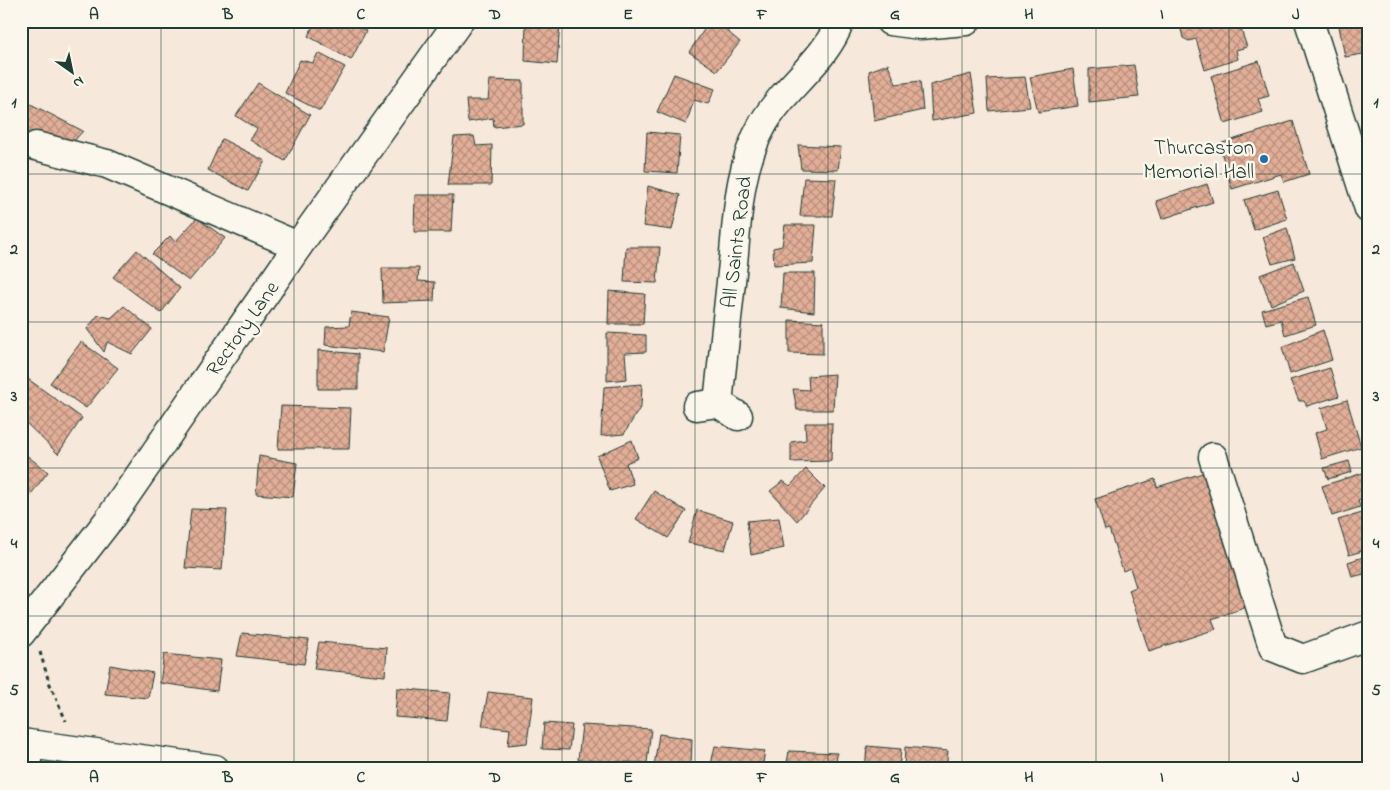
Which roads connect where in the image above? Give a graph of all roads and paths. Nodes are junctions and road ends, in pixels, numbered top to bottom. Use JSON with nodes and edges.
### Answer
{"nodes":[{"id":1,"x":460,"y":21,"type":"edge"},
{"id":2,"x":840,"y":21,"type":"edge"},
{"id":3,"x":890,"y":21,"type":"edge"},
{"id":4,"x":966,"y":21,"type":"edge"},
{"id":5,"x":1309,"y":21,"type":"edge"},
{"id":6,"x":36,"y":146,"type":"dead end"},
{"id":7,"x":1369,"y":209,"type":"edge"},
{"id":8,"x":298,"y":246,"type":"junction"},
{"id":9,"x":717,"y":409,"type":"dead end"},
{"id":10,"x":1213,"y":457,"type":"dead end"},
{"id":11,"x":27,"y":626,"type":"edge"},
{"id":12,"x":1369,"y":635,"type":"edge"},
{"id":13,"x":80,"y":751,"type":"junction"},
{"id":14,"x":25,"y":752,"type":"edge"},
{"id":15,"x":215,"y":769,"type":"edge"}],
"edges":[{"from":1,"to":8,"type":"street","name":"Rectory Lane"},
{"from":2,"to":9,"type":"street","name":"All Saints Road"},
{"from":3,"to":4,"type":"street"},
{"from":5,"to":7,"type":"street"},
{"from":6,"to":8,"type":"street"},
{"from":8,"to":11,"type":"street","name":"Rectory Lane"},
{"from":10,"to":12,"type":"street"},
{"from":11,"to":13,"type":"path"},
{"from":13,"to":14,"type":"street"},
{"from":13,"to":15,"type":"street"}]}
